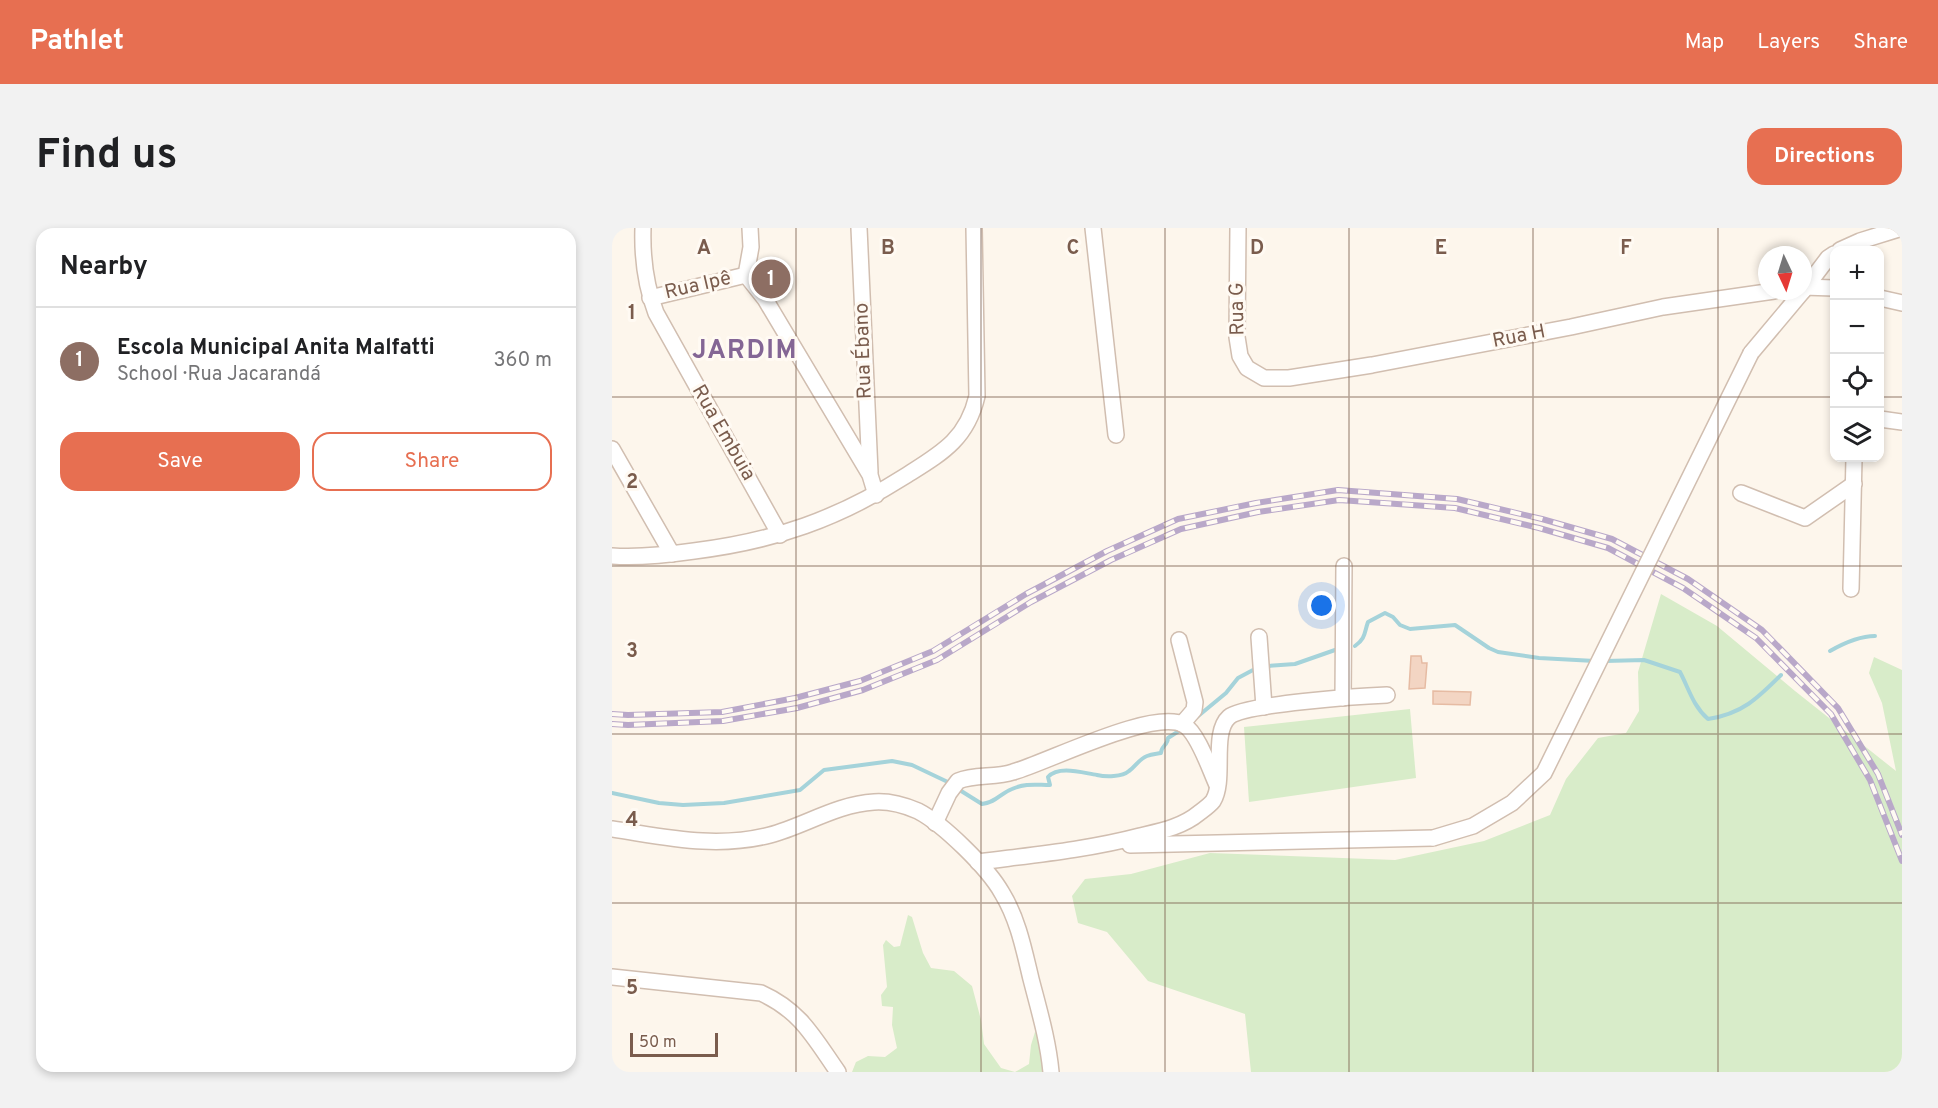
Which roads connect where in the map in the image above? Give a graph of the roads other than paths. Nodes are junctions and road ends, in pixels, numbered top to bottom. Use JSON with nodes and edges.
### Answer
{"nodes":[{"id":1,"x":643,"y":228,"type":"edge"},
{"id":2,"x":750,"y":228,"type":"edge"},
{"id":3,"x":859,"y":228,"type":"edge"},
{"id":4,"x":974,"y":228,"type":"edge"},
{"id":5,"x":1092,"y":228,"type":"edge"},
{"id":6,"x":1238,"y":228,"type":"edge"},
{"id":7,"x":1902,"y":228,"type":"edge"},
{"id":8,"x":1849,"y":246,"type":"edge"},
{"id":9,"x":1830,"y":257,"type":"edge"},
{"id":10,"x":747,"y":275,"type":"junction"},
{"id":11,"x":1812,"y":278,"type":"edge"},
{"id":12,"x":1812,"y":288,"type":"edge"},
{"id":13,"x":1830,"y":288,"type":"edge"},
{"id":14,"x":1758,"y":293,"type":"edge"},
{"id":15,"x":650,"y":298,"type":"junction"},
{"id":16,"x":1884,"y":299,"type":"edge"},
{"id":17,"x":1794,"y":300,"type":"edge"},
{"id":18,"x":1902,"y":303,"type":"edge"},
{"id":19,"x":1264,"y":378,"type":"joint"},
{"id":20,"x":1884,"y":420,"type":"edge"},
{"id":21,"x":1902,"y":422,"type":"edge"},
{"id":22,"x":1116,"y":435,"type":"dead end"},
{"id":23,"x":612,"y":449,"type":"edge"},
{"id":24,"x":1854,"y":462,"type":"edge"},
{"id":25,"x":870,"y":475,"type":"junction"},
{"id":26,"x":1854,"y":484,"type":"junction"},
{"id":27,"x":1741,"y":493,"type":"dead end"},
{"id":28,"x":876,"y":495,"type":"junction"},
{"id":29,"x":780,"y":535,"type":"junction"},
{"id":30,"x":672,"y":554,"type":"junction"},
{"id":31,"x":612,"y":556,"type":"edge"},
{"id":32,"x":1344,"y":566,"type":"dead end"},
{"id":33,"x":1851,"y":589,"type":"dead end"},
{"id":34,"x":1259,"y":637,"type":"dead end"},
{"id":35,"x":1179,"y":640,"type":"dead end"},
{"id":36,"x":1387,"y":695,"type":"dead end"},
{"id":37,"x":1343,"y":698,"type":"junction"},
{"id":38,"x":1264,"y":707,"type":"junction"},
{"id":39,"x":1182,"y":724,"type":"junction"},
{"id":40,"x":1217,"y":785,"type":"junction"},
{"id":41,"x":935,"y":823,"type":"junction"},
{"id":42,"x":612,"y":829,"type":"edge"},
{"id":43,"x":1104,"y":846,"type":"junction"},
{"id":44,"x":978,"y":862,"type":"junction"},
{"id":45,"x":612,"y":977,"type":"edge"},
{"id":46,"x":837,"y":1072,"type":"edge"},
{"id":47,"x":1051,"y":1072,"type":"edge"}],
"edges":[{"from":1,"to":15,"type":"street","name":"Rua Embuia"},
{"from":2,"to":10,"type":"street"},
{"from":3,"to":25,"type":"street","name":"Rua Ébano"},
{"from":4,"to":28,"type":"street"},
{"from":5,"to":22,"type":"street"},
{"from":6,"to":19,"type":"street","name":"Rua G"},
{"from":7,"to":8,"type":"street"},
{"from":9,"to":11,"type":"street"},
{"from":10,"to":15,"type":"street","name":"Rua Ipê"},
{"from":10,"to":25,"type":"street"},
{"from":12,"to":13,"type":"street"},
{"from":14,"to":19,"type":"street","name":"Rua H"},
{"from":15,"to":29,"type":"street","name":"Rua Embuia"},
{"from":16,"to":18,"type":"street"},
{"from":17,"to":43,"type":"street","bridge":true},
{"from":20,"to":21,"type":"street"},
{"from":23,"to":30,"type":"street"},
{"from":24,"to":26,"type":"street"},
{"from":25,"to":28,"type":"street"},
{"from":26,"to":27,"type":"street"},
{"from":26,"to":33,"type":"street"},
{"from":28,"to":29,"type":"street"},
{"from":29,"to":30,"type":"street"},
{"from":30,"to":31,"type":"street"},
{"from":32,"to":37,"type":"street"},
{"from":34,"to":38,"type":"street"},
{"from":35,"to":39,"type":"street"},
{"from":36,"to":37,"type":"street"},
{"from":37,"to":38,"type":"street"},
{"from":38,"to":40,"type":"street"},
{"from":39,"to":40,"type":"street"},
{"from":39,"to":41,"type":"street"},
{"from":40,"to":43,"type":"street"},
{"from":41,"to":42,"type":"street"},
{"from":41,"to":44,"type":"street"},
{"from":43,"to":44,"type":"street"},
{"from":44,"to":47,"type":"street"},
{"from":45,"to":46,"type":"street"}]}
